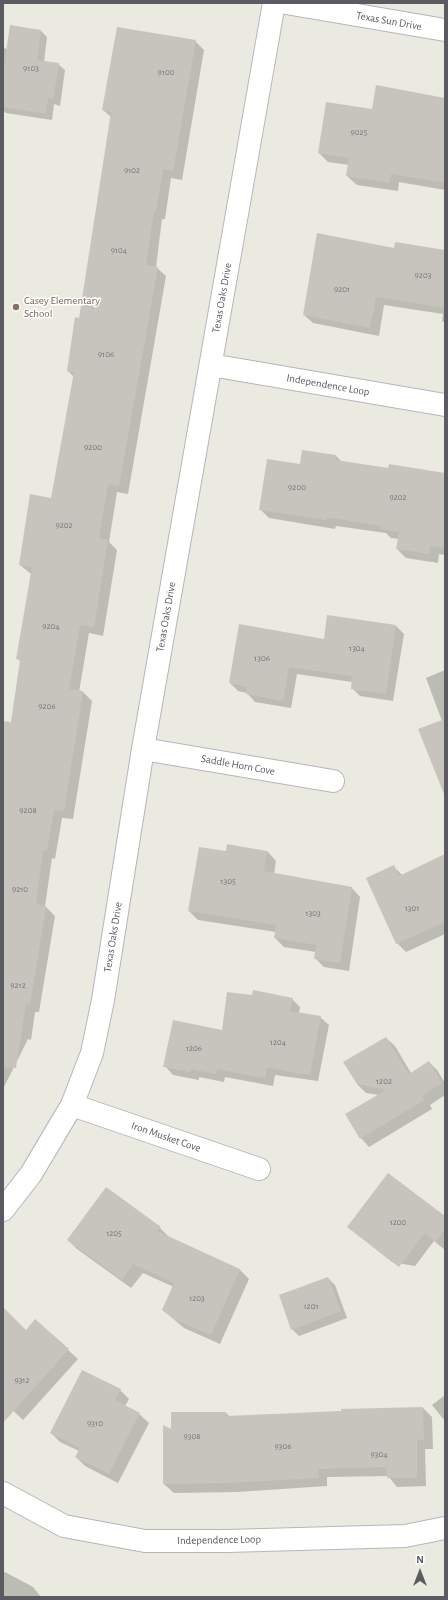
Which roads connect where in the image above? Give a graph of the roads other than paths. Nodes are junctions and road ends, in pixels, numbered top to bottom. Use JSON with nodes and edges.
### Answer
{"nodes":[{"id":1,"x":274,"y":3,"type":"edge"},
{"id":2,"x":286,"y":3,"type":"edge"},
{"id":3,"x":445,"y":30,"type":"edge"},
{"id":4,"x":211,"y":365,"type":"junction"},
{"id":5,"x":445,"y":405,"type":"edge"},
{"id":6,"x":143,"y":749,"type":"junction"},
{"id":7,"x":333,"y":781,"type":"dead end"},
{"id":8,"x":72,"y":1105,"type":"junction"},
{"id":9,"x":259,"y":1169,"type":"dead end"},
{"id":10,"x":3,"y":1210,"type":"edge"},
{"id":11,"x":3,"y":1493,"type":"edge"},
{"id":12,"x":445,"y":1528,"type":"edge"}],
"edges":[{"from":1,"to":4,"type":"street","name":"Texas Oaks Drive"},
{"from":2,"to":3,"type":"street","name":"Texas Sun Drive"},
{"from":4,"to":5,"type":"street","name":"Independence Loop"},
{"from":4,"to":6,"type":"street","name":"Texas Oaks Drive"},
{"from":6,"to":7,"type":"street","name":"Saddle Horn Cove"},
{"from":6,"to":8,"type":"street","name":"Texas Oaks Drive"},
{"from":8,"to":9,"type":"street","name":"Iron Musket Cove"},
{"from":8,"to":10,"type":"street","name":"Texas Oaks Drive"},
{"from":11,"to":12,"type":"street","name":"Independence Loop"}]}
